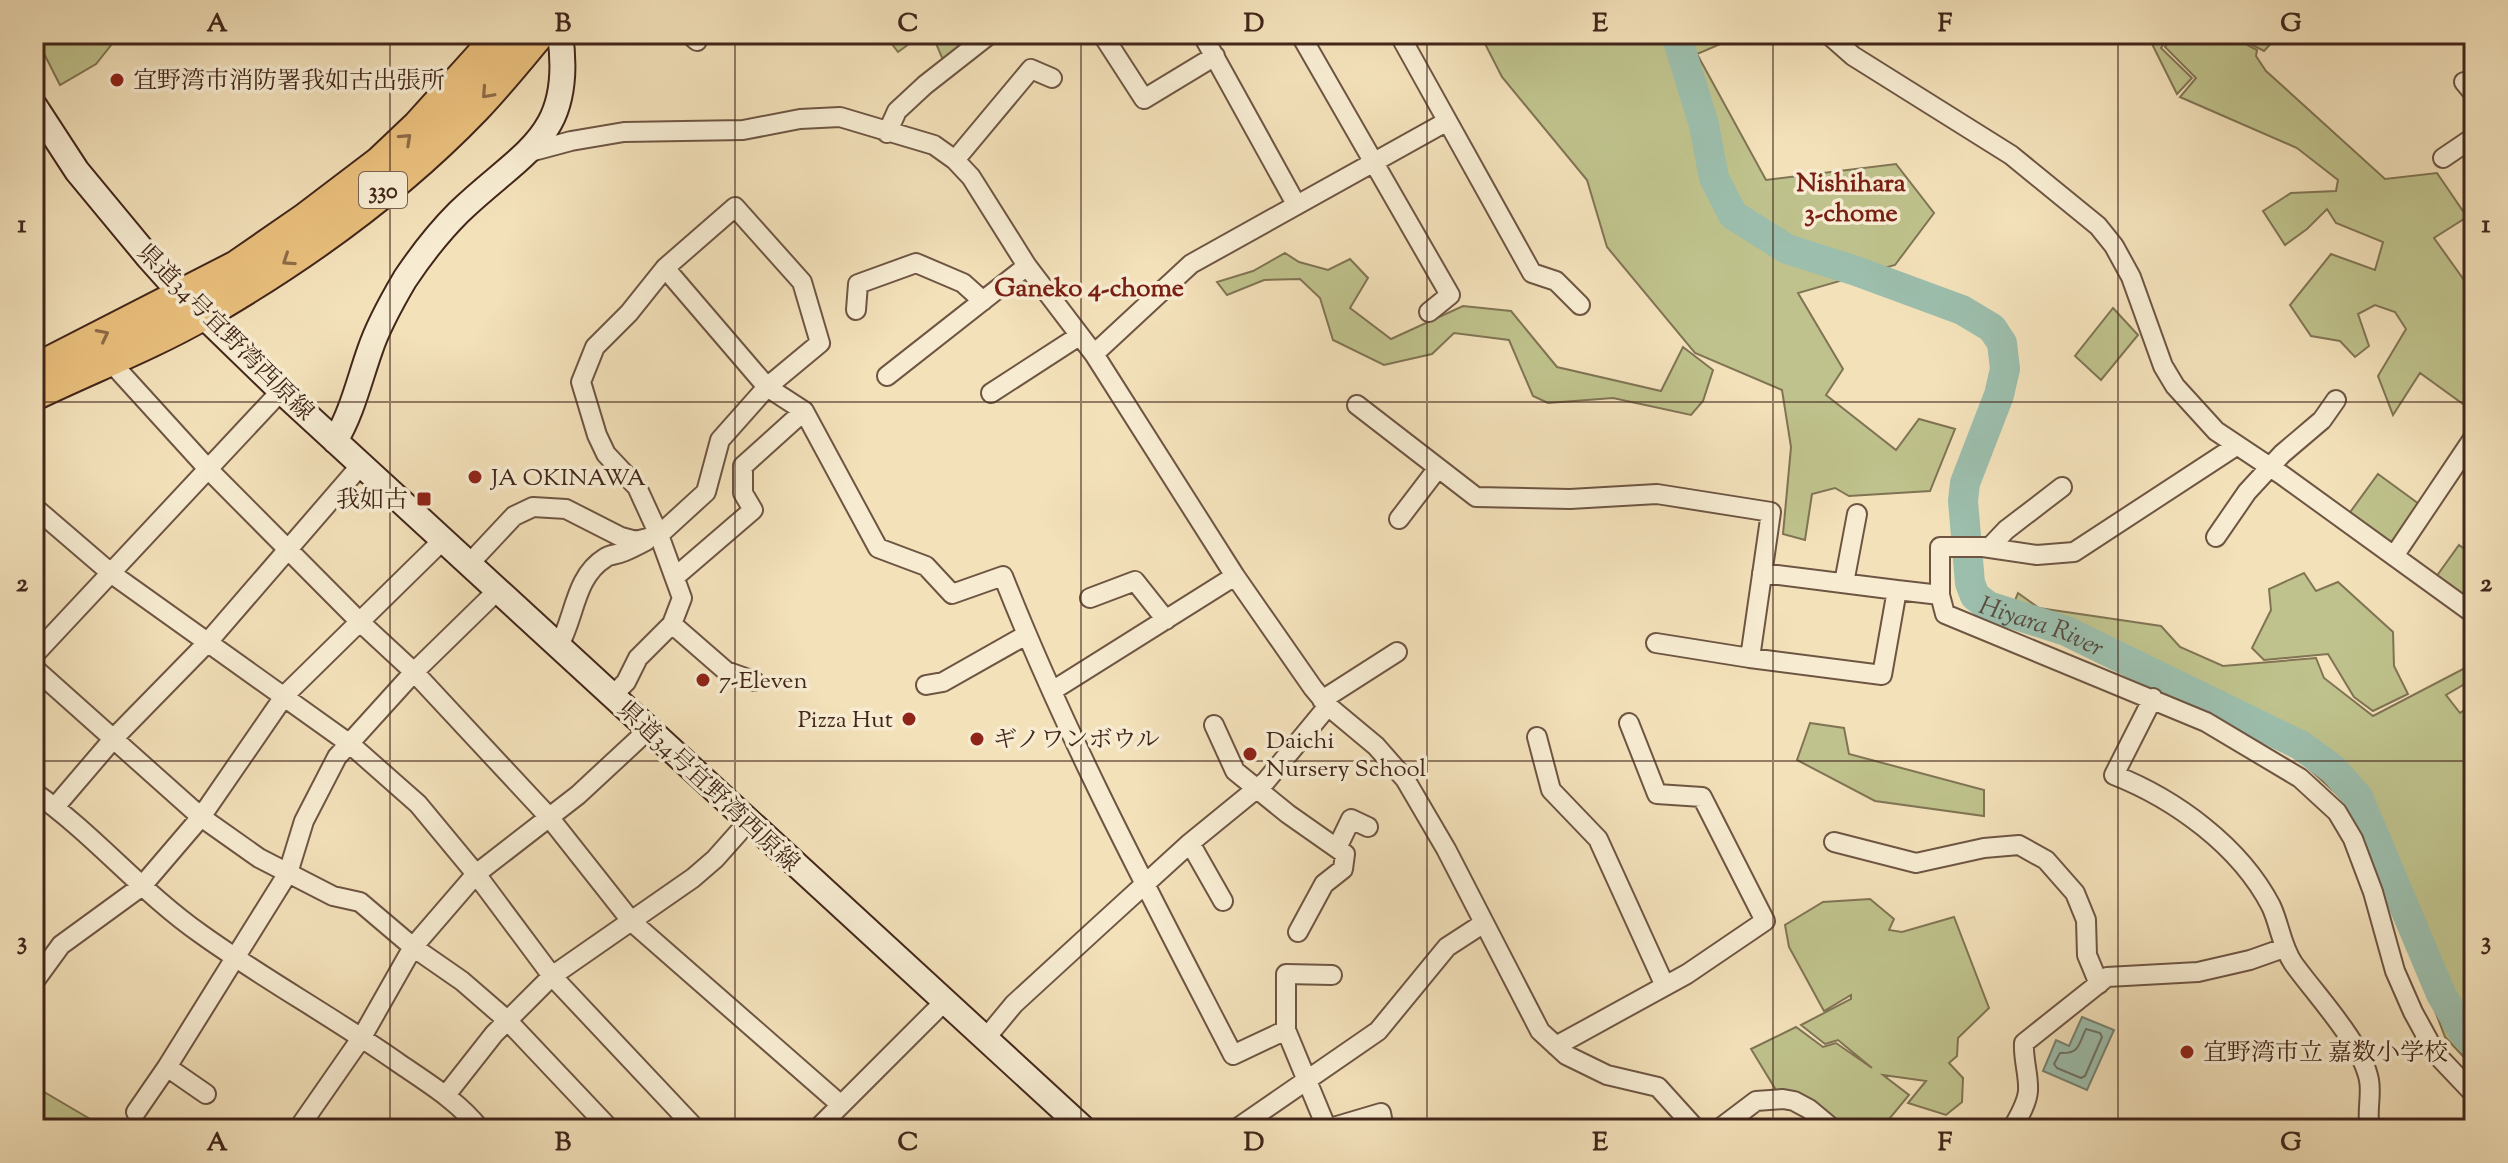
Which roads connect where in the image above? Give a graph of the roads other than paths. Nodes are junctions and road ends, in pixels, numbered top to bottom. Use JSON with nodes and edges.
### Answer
{"nodes":[{"id":1,"x":502,"y":34,"type":"edge"},
{"id":2,"x":538,"y":34,"type":"edge"},
{"id":3,"x":560,"y":34,"type":"edge"},
{"id":4,"x":990,"y":34,"type":"edge"},
{"id":5,"x":1102,"y":34,"type":"edge"},
{"id":6,"x":1202,"y":34,"type":"edge"},
{"id":7,"x":1300,"y":34,"type":"edge"},
{"id":8,"x":1399,"y":34,"type":"edge"},
{"id":9,"x":1828,"y":34,"type":"edge"},
{"id":10,"x":1215,"y":56,"type":"junction"},
{"id":11,"x":1052,"y":78,"type":"dead end"},
{"id":12,"x":34,"y":105,"type":"edge"},
{"id":13,"x":1446,"y":122,"type":"junction"},
{"id":14,"x":887,"y":133,"type":"junction"},
{"id":15,"x":2474,"y":137,"type":"edge"},
{"id":16,"x":530,"y":152,"type":"junction"},
{"id":17,"x":2443,"y":158,"type":"dead end"},
{"id":18,"x":955,"y":160,"type":"junction"},
{"id":19,"x":1372,"y":162,"type":"junction"},
{"id":20,"x":1296,"y":204,"type":"junction"},
{"id":21,"x":1027,"y":266,"type":"junction"},
{"id":22,"x":665,"y":268,"type":"junction"},
{"id":23,"x":983,"y":301,"type":"junction"},
{"id":24,"x":192,"y":305,"type":"junction"},
{"id":25,"x":1580,"y":305,"type":"dead end"},
{"id":26,"x":856,"y":310,"type":"dead end"},
{"id":27,"x":1429,"y":312,"type":"dead end"},
{"id":28,"x":1079,"y":336,"type":"junction"},
{"id":29,"x":1094,"y":354,"type":"junction"},
{"id":30,"x":108,"y":359,"type":"junction"},
{"id":31,"x":34,"y":371,"type":"edge"},
{"id":32,"x":887,"y":376,"type":"dead end"},
{"id":33,"x":767,"y":387,"type":"junction"},
{"id":34,"x":281,"y":391,"type":"junction"},
{"id":35,"x":991,"y":393,"type":"dead end"},
{"id":36,"x":34,"y":394,"type":"edge"},
{"id":37,"x":2336,"y":400,"type":"dead end"},
{"id":38,"x":1357,"y":405,"type":"dead end"},
{"id":39,"x":804,"y":411,"type":"junction"},
{"id":40,"x":2474,"y":437,"type":"edge"},
{"id":41,"x":335,"y":441,"type":"junction"},
{"id":42,"x":2236,"y":446,"type":"junction"},
{"id":43,"x":361,"y":465,"type":"junction"},
{"id":44,"x":1438,"y":468,"type":"junction"},
{"id":45,"x":2272,"y":468,"type":"junction"},
{"id":46,"x":209,"y":470,"type":"junction"},
{"id":47,"x":2062,"y":487,"type":"dead end"},
{"id":48,"x":34,"y":507,"type":"edge"},
{"id":49,"x":1857,"y":514,"type":"dead end"},
{"id":50,"x":1399,"y":519,"type":"dead end"},
{"id":51,"x":654,"y":537,"type":"junction"},
{"id":52,"x":2216,"y":537,"type":"dead end"},
{"id":53,"x":443,"y":540,"type":"junction"},
{"id":54,"x":1986,"y":547,"type":"junction"},
{"id":55,"x":287,"y":549,"type":"junction"},
{"id":56,"x":2394,"y":556,"type":"junction"},
{"id":57,"x":469,"y":564,"type":"junction"},
{"id":58,"x":1762,"y":573,"type":"junction"},
{"id":59,"x":112,"y":574,"type":"junction"},
{"id":60,"x":1235,"y":576,"type":"junction"},
{"id":61,"x":675,"y":577,"type":"junction"},
{"id":62,"x":1844,"y":583,"type":"junction"},
{"id":63,"x":498,"y":590,"type":"junction"},
{"id":64,"x":1897,"y":590,"type":"junction"},
{"id":65,"x":1940,"y":595,"type":"junction"},
{"id":66,"x":1090,"y":598,"type":"dead end"},
{"id":67,"x":2474,"y":614,"type":"edge"},
{"id":68,"x":1166,"y":620,"type":"junction"},
{"id":69,"x":360,"y":622,"type":"junction"},
{"id":70,"x":672,"y":624,"type":"junction"},
{"id":71,"x":1026,"y":635,"type":"junction"},
{"id":72,"x":207,"y":643,"type":"junction"},
{"id":73,"x":1656,"y":643,"type":"dead end"},
{"id":74,"x":558,"y":647,"type":"junction"},
{"id":75,"x":1397,"y":652,"type":"dead end"},
{"id":76,"x":34,"y":655,"type":"edge"},
{"id":77,"x":1750,"y":658,"type":"junction"},
{"id":78,"x":34,"y":668,"type":"edge"},
{"id":79,"x":414,"y":672,"type":"junction"},
{"id":80,"x":754,"y":681,"type":"dead end"},
{"id":81,"x":926,"y":685,"type":"dead end"},
{"id":82,"x":1052,"y":691,"type":"junction"},
{"id":83,"x":285,"y":695,"type":"junction"},
{"id":84,"x":612,"y":696,"type":"junction"},
{"id":85,"x":2153,"y":698,"type":"junction"},
{"id":86,"x":1325,"y":703,"type":"junction"},
{"id":87,"x":1629,"y":723,"type":"dead end"},
{"id":88,"x":1214,"y":725,"type":"dead end"},
{"id":89,"x":648,"y":730,"type":"junction"},
{"id":90,"x":1537,"y":737,"type":"dead end"},
{"id":91,"x":114,"y":738,"type":"junction"},
{"id":92,"x":350,"y":744,"type":"junction"},
{"id":93,"x":1259,"y":788,"type":"junction"},
{"id":94,"x":34,"y":792,"type":"edge"},
{"id":95,"x":55,"y":807,"type":"junction"},
{"id":96,"x":201,"y":817,"type":"junction"},
{"id":97,"x":549,"y":817,"type":"junction"},
{"id":98,"x":748,"y":822,"type":"junction"},
{"id":99,"x":1368,"y":827,"type":"dead end"},
{"id":100,"x":1834,"y":842,"type":"dead end"},
{"id":101,"x":1190,"y":843,"type":"junction"},
{"id":102,"x":1337,"y":848,"type":"junction"},
{"id":103,"x":288,"y":873,"type":"junction"},
{"id":104,"x":476,"y":874,"type":"junction"},
{"id":105,"x":1145,"y":885,"type":"junction"},
{"id":106,"x":142,"y":886,"type":"junction"},
{"id":107,"x":1223,"y":901,"type":"dead end"},
{"id":108,"x":632,"y":922,"type":"junction"},
{"id":109,"x":1484,"y":923,"type":"junction"},
{"id":110,"x":1298,"y":932,"type":"dead end"},
{"id":111,"x":413,"y":947,"type":"junction"},
{"id":112,"x":2284,"y":948,"type":"junction"},
{"id":113,"x":234,"y":956,"type":"junction"},
{"id":114,"x":1332,"y":975,"type":"dead end"},
{"id":115,"x":552,"y":976,"type":"junction"},
{"id":116,"x":34,"y":982,"type":"edge"},
{"id":117,"x":2099,"y":984,"type":"junction"},
{"id":118,"x":1665,"y":986,"type":"junction"},
{"id":119,"x":945,"y":1001,"type":"junction"},
{"id":120,"x":507,"y":1020,"type":"junction"},
{"id":121,"x":1286,"y":1030,"type":"junction"},
{"id":122,"x":362,"y":1037,"type":"junction"},
{"id":123,"x":985,"y":1039,"type":"junction"},
{"id":124,"x":1556,"y":1046,"type":"junction"},
{"id":125,"x":167,"y":1067,"type":"junction"},
{"id":126,"x":1308,"y":1081,"type":"junction"},
{"id":127,"x":206,"y":1094,"type":"dead end"},
{"id":128,"x":2474,"y":1094,"type":"edge"},
{"id":129,"x":446,"y":1095,"type":"junction"},
{"id":130,"x":841,"y":1105,"type":"junction"},
{"id":131,"x":136,"y":1112,"type":"dead end"},
{"id":132,"x":1694,"y":1128,"type":"edge"},
{"id":133,"x":298,"y":1129,"type":"edge"},
{"id":134,"x":480,"y":1129,"type":"edge"},
{"id":135,"x":610,"y":1129,"type":"edge"},
{"id":136,"x":696,"y":1129,"type":"edge"},
{"id":137,"x":817,"y":1129,"type":"edge"},
{"id":138,"x":1084,"y":1129,"type":"edge"},
{"id":139,"x":1236,"y":1129,"type":"edge"},
{"id":140,"x":1327,"y":1129,"type":"edge"},
{"id":141,"x":1384,"y":1129,"type":"edge"},
{"id":142,"x":1719,"y":1129,"type":"edge"},
{"id":143,"x":1833,"y":1129,"type":"edge"},
{"id":144,"x":2012,"y":1129,"type":"edge"},
{"id":145,"x":2370,"y":1129,"type":"edge"}],
"edges":[{"from":24,"to":1,"type":"highway","number":"330","one_way":true},
{"from":2,"to":24,"type":"highway","number":"330","one_way":true},
{"from":3,"to":16,"type":"main road","name":"県道34号宜野湾西原線"},
{"from":4,"to":14,"type":"street"},
{"from":5,"to":10,"type":"street"},
{"from":6,"to":10,"type":"street"},
{"from":7,"to":19,"type":"street"},
{"from":8,"to":13,"type":"street"},
{"from":9,"to":42,"type":"street"},
{"from":10,"to":20,"type":"street"},
{"from":11,"to":18,"type":"street"},
{"from":12,"to":24,"type":"main road","name":"県道34号宜野湾西原線"},
{"from":13,"to":19,"type":"street"},
{"from":13,"to":25,"type":"street"},
{"from":14,"to":16,"type":"street"},
{"from":14,"to":18,"type":"street"},
{"from":15,"to":17,"type":"street"},
{"from":16,"to":41,"type":"main road","name":"県道34号宜野湾西原線"},
{"from":18,"to":21,"type":"street"},
{"from":19,"to":20,"type":"street"},
{"from":19,"to":27,"type":"street"},
{"from":20,"to":29,"type":"street"},
{"from":21,"to":23,"type":"street"},
{"from":21,"to":28,"type":"street"},
{"from":22,"to":33,"type":"street"},
{"from":22,"to":33,"type":"street"},
{"from":22,"to":51,"type":"street"},
{"from":23,"to":26,"type":"street"},
{"from":23,"to":32,"type":"street"},
{"from":24,"to":30,"type":"highway","number":"330"},
{"from":31,"to":24,"type":"highway","number":"330","one_way":true},
{"from":24,"to":34,"type":"main road","name":"県道34号宜野湾西原線"},
{"from":28,"to":29,"type":"street"},
{"from":28,"to":35,"type":"street"},
{"from":29,"to":60,"type":"street"},
{"from":30,"to":36,"type":"highway","number":"330"},
{"from":30,"to":46,"type":"street"},
{"from":33,"to":39,"type":"street"},
{"from":33,"to":51,"type":"street"},
{"from":34,"to":41,"type":"main road","name":"県道34号宜野湾西原線"},
{"from":34,"to":46,"type":"street"},
{"from":37,"to":45,"type":"street"},
{"from":38,"to":44,"type":"street"},
{"from":39,"to":61,"type":"street"},
{"from":39,"to":71,"type":"street"},
{"from":40,"to":56,"type":"street"},
{"from":41,"to":43,"type":"main road","name":"県道34号宜野湾西原線"},
{"from":42,"to":45,"type":"street"},
{"from":42,"to":54,"type":"street"},
{"from":43,"to":53,"type":"main road","name":"県道34号宜野湾西原線"},
{"from":43,"to":55,"type":"street"},
{"from":44,"to":50,"type":"street"},
{"from":44,"to":58,"type":"street"},
{"from":45,"to":52,"type":"street"},
{"from":45,"to":56,"type":"street"},
{"from":46,"to":55,"type":"street"},
{"from":46,"to":59,"type":"street"},
{"from":47,"to":54,"type":"street"},
{"from":48,"to":59,"type":"street"},
{"from":49,"to":62,"type":"street"},
{"from":51,"to":57,"type":"street"},
{"from":51,"to":61,"type":"street"},
{"from":51,"to":74,"type":"street"},
{"from":53,"to":57,"type":"main road","name":"県道34号宜野湾西原線"},
{"from":53,"to":69,"type":"street"},
{"from":54,"to":65,"type":"street"},
{"from":55,"to":69,"type":"street"},
{"from":55,"to":72,"type":"street"},
{"from":56,"to":67,"type":"street"},
{"from":57,"to":63,"type":"main road","name":"県道34号宜野湾西原線"},
{"from":58,"to":62,"type":"street"},
{"from":58,"to":77,"type":"street"},
{"from":59,"to":72,"type":"street"},
{"from":59,"to":76,"type":"street"},
{"from":60,"to":68,"type":"street"},
{"from":60,"to":86,"type":"street"},
{"from":61,"to":70,"type":"street"},
{"from":62,"to":64,"type":"street"},
{"from":63,"to":74,"type":"main road","name":"県道34号宜野湾西原線"},
{"from":63,"to":79,"type":"street"},
{"from":64,"to":65,"type":"street"},
{"from":64,"to":77,"type":"street"},
{"from":65,"to":85,"type":"street"},
{"from":66,"to":68,"type":"street"},
{"from":68,"to":82,"type":"street"},
{"from":69,"to":79,"type":"street"},
{"from":69,"to":83,"type":"street"},
{"from":70,"to":80,"type":"street"},
{"from":70,"to":84,"type":"street"},
{"from":71,"to":81,"type":"street"},
{"from":71,"to":82,"type":"street"},
{"from":72,"to":83,"type":"street"},
{"from":72,"to":91,"type":"street"},
{"from":73,"to":77,"type":"street"},
{"from":74,"to":84,"type":"main road","name":"県道34号宜野湾西原線"},
{"from":75,"to":86,"type":"street"},
{"from":78,"to":91,"type":"street"},
{"from":79,"to":92,"type":"street"},
{"from":79,"to":97,"type":"street"},
{"from":82,"to":105,"type":"street"},
{"from":83,"to":92,"type":"street"},
{"from":83,"to":96,"type":"street"},
{"from":84,"to":89,"type":"main road","name":"県道34号宜野湾西原線"},
{"from":85,"to":112,"type":"street"},
{"from":85,"to":128,"type":"street"},
{"from":86,"to":93,"type":"street"},
{"from":86,"to":109,"type":"street"},
{"from":87,"to":118,"type":"street"},
{"from":88,"to":93,"type":"street"},
{"from":89,"to":97,"type":"street"},
{"from":89,"to":98,"type":"main road","name":"県道34号宜野湾西原線"},
{"from":90,"to":118,"type":"street"},
{"from":91,"to":95,"type":"street"},
{"from":91,"to":96,"type":"street"},
{"from":92,"to":103,"type":"street"},
{"from":92,"to":104,"type":"street"},
{"from":93,"to":101,"type":"street"},
{"from":93,"to":102,"type":"street"},
{"from":94,"to":95,"type":"street"},
{"from":95,"to":106,"type":"street"},
{"from":96,"to":103,"type":"street"},
{"from":96,"to":106,"type":"street"},
{"from":97,"to":104,"type":"street"},
{"from":97,"to":108,"type":"street"},
{"from":98,"to":108,"type":"street"},
{"from":98,"to":119,"type":"main road","name":"県道34号宜野湾西原線"},
{"from":99,"to":102,"type":"street"},
{"from":100,"to":117,"type":"street"},
{"from":101,"to":105,"type":"street"},
{"from":101,"to":107,"type":"street"},
{"from":102,"to":110,"type":"street"},
{"from":103,"to":111,"type":"street"},
{"from":103,"to":113,"type":"street"},
{"from":104,"to":111,"type":"street"},
{"from":104,"to":115,"type":"street"},
{"from":105,"to":121,"type":"street"},
{"from":105,"to":123,"type":"street"},
{"from":106,"to":113,"type":"street"},
{"from":106,"to":116,"type":"street"},
{"from":108,"to":115,"type":"street"},
{"from":108,"to":130,"type":"street"},
{"from":109,"to":124,"type":"street"},
{"from":109,"to":126,"type":"street"},
{"from":111,"to":120,"type":"street"},
{"from":111,"to":122,"type":"street"},
{"from":112,"to":117,"type":"street"},
{"from":112,"to":145,"type":"street"},
{"from":113,"to":122,"type":"street"},
{"from":113,"to":125,"type":"street"},
{"from":114,"to":121,"type":"street"},
{"from":115,"to":120,"type":"street"},
{"from":115,"to":136,"type":"street"},
{"from":117,"to":144,"type":"street"},
{"from":118,"to":124,"type":"street"},
{"from":119,"to":123,"type":"main road","name":"県道34号宜野湾西原線"},
{"from":119,"to":130,"type":"street"},
{"from":120,"to":129,"type":"street"},
{"from":120,"to":135,"type":"street"},
{"from":121,"to":126,"type":"street"},
{"from":122,"to":129,"type":"street"},
{"from":122,"to":133,"type":"street"},
{"from":123,"to":138,"type":"main road","name":"県道34号宜野湾西原線"},
{"from":124,"to":132,"type":"street"},
{"from":125,"to":127,"type":"street"},
{"from":125,"to":131,"type":"street"},
{"from":126,"to":139,"type":"street"},
{"from":126,"to":140,"type":"street"},
{"from":129,"to":134,"type":"street"},
{"from":130,"to":137,"type":"street"},
{"from":140,"to":141,"type":"street"},
{"from":142,"to":143,"type":"street"}]}
